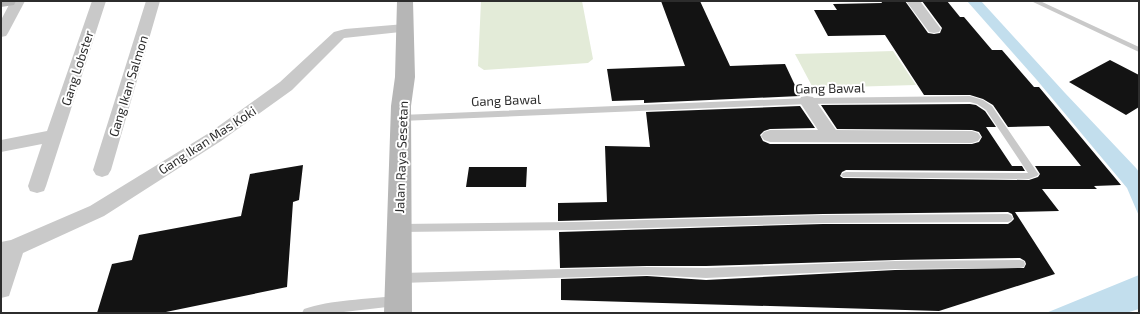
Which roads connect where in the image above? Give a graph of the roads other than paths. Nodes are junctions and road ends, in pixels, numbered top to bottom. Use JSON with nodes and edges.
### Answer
{"nodes":[{"id":1,"x":8,"y":1,"type":"edge"},
{"id":2,"x":18,"y":1,"type":"edge"},
{"id":3,"x":99,"y":1,"type":"edge"},
{"id":4,"x":153,"y":1,"type":"edge"},
{"id":5,"x":405,"y":1,"type":"edge"},
{"id":6,"x":913,"y":1,"type":"edge"},
{"id":7,"x":1034,"y":1,"type":"edge"},
{"id":8,"x":1,"y":2,"type":"edge"},
{"id":9,"x":405,"y":28,"type":"junction"},
{"id":10,"x":934,"y":29,"type":"dead end"},
{"id":11,"x":1,"y":33,"type":"edge"},
{"id":12,"x":1139,"y":50,"type":"edge"},
{"id":13,"x":807,"y":101,"type":"junction"},
{"id":14,"x":400,"y":118,"type":"junction"},
{"id":15,"x":54,"y":136,"type":"junction"},
{"id":16,"x":770,"y":136,"type":"dead end"},
{"id":17,"x":831,"y":136,"type":"junction"},
{"id":18,"x":972,"y":138,"type":"dead end"},
{"id":19,"x":1,"y":146,"type":"edge"},
{"id":20,"x":102,"y":170,"type":"dead end"},
{"id":21,"x":846,"y":175,"type":"dead end"},
{"id":22,"x":37,"y":186,"type":"dead end"},
{"id":23,"x":1008,"y":218,"type":"dead end"},
{"id":24,"x":399,"y":228,"type":"junction"},
{"id":25,"x":8,"y":250,"type":"edge"},
{"id":26,"x":1020,"y":264,"type":"dead end"},
{"id":27,"x":398,"y":278,"type":"junction"},
{"id":28,"x":1,"y":289,"type":"edge"},
{"id":29,"x":398,"y":307,"type":"edge"},
{"id":30,"x":308,"y":313,"type":"edge"}],
"edges":[{"from":1,"to":8,"type":"main road"},
{"from":2,"to":11,"type":"street"},
{"from":3,"to":15,"type":"street","name":"Gang Lobster"},
{"from":4,"to":20,"type":"street","name":"Gang Ikan Salmon"},
{"from":5,"to":9,"type":"main road","name":"Jalan Raya Sesetan"},
{"from":6,"to":10,"type":"street"},
{"from":7,"to":12,"type":"lane"},
{"from":9,"to":14,"type":"main road","name":"Jalan Raya Sesetan"},
{"from":9,"to":25,"type":"street","name":"Gang Ikan Mas Koki"},
{"from":13,"to":14,"type":"lane","name":"Gang Bawal"},
{"from":13,"to":17,"type":"street"},
{"from":13,"to":21,"type":"lane","name":"Gang Bawal"},
{"from":14,"to":24,"type":"main road","name":"Jalan Raya Sesetan"},
{"from":15,"to":19,"type":"street"},
{"from":15,"to":22,"type":"street","name":"Gang Lobster"},
{"from":16,"to":17,"type":"street"},
{"from":17,"to":18,"type":"street"},
{"from":23,"to":24,"type":"lane"},
{"from":24,"to":27,"type":"main road","name":"Jalan Raya Sesetan"},
{"from":25,"to":28,"type":"street"},
{"from":26,"to":27,"type":"lane"},
{"from":27,"to":29,"type":"main road","name":"Jalan Raya Sesetan"},
{"from":29,"to":30,"type":"lane"}]}
